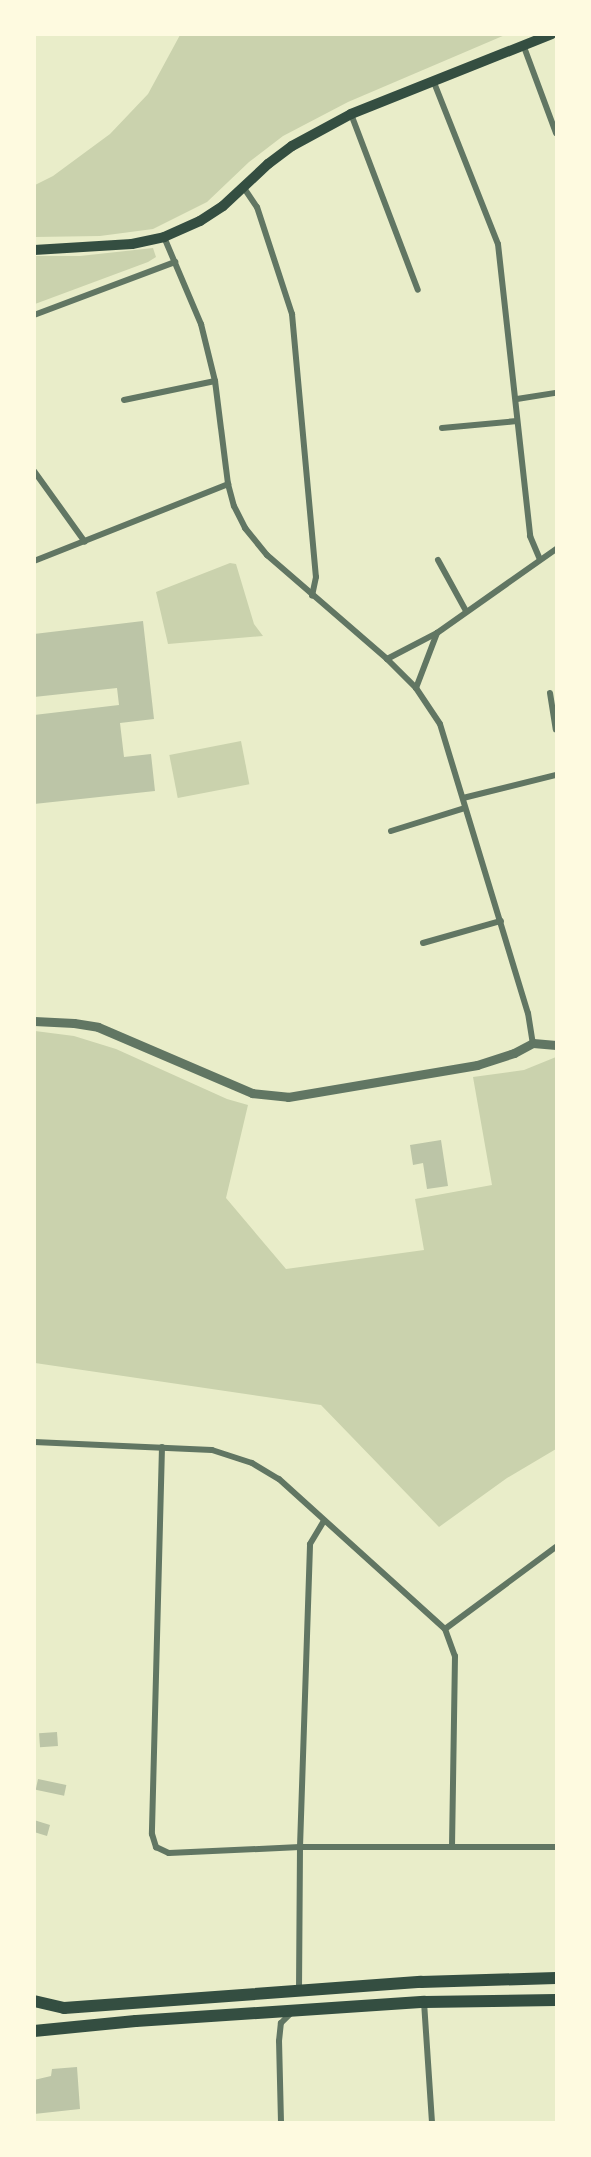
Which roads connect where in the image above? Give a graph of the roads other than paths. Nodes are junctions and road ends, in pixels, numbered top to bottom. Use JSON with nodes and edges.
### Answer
{"nodes":[{"id":1,"x":552,"y":34,"type":"edge"},
{"id":2,"x":524,"y":47,"type":"junction"},
{"id":3,"x":433,"y":80,"type":"junction"},
{"id":4,"x":351,"y":114,"type":"junction"},
{"id":5,"x":556,"y":133,"type":"edge"},
{"id":6,"x":244,"y":188,"type":"junction"},
{"id":7,"x":164,"y":237,"type":"junction"},
{"id":8,"x":34,"y":250,"type":"edge"},
{"id":9,"x":175,"y":262,"type":"junction"},
{"id":10,"x":418,"y":290,"type":"dead end"},
{"id":11,"x":34,"y":315,"type":"edge"},
{"id":12,"x":215,"y":381,"type":"junction"},
{"id":13,"x":556,"y":393,"type":"edge"},
{"id":14,"x":517,"y":399,"type":"junction"},
{"id":15,"x":124,"y":400,"type":"dead end"},
{"id":16,"x":517,"y":421,"type":"junction"},
{"id":17,"x":442,"y":428,"type":"dead end"},
{"id":18,"x":34,"y":471,"type":"edge"},
{"id":19,"x":228,"y":484,"type":"junction"},
{"id":20,"x":85,"y":542,"type":"junction"},
{"id":21,"x":556,"y":549,"type":"edge"},
{"id":22,"x":438,"y":560,"type":"dead end"},
{"id":23,"x":540,"y":560,"type":"junction"},
{"id":24,"x":34,"y":561,"type":"edge"},
{"id":25,"x":312,"y":596,"type":"junction"},
{"id":26,"x":466,"y":611,"type":"junction"},
{"id":27,"x":437,"y":633,"type":"junction"},
{"id":28,"x":387,"y":659,"type":"junction"},
{"id":29,"x":416,"y":688,"type":"junction"},
{"id":30,"x":550,"y":693,"type":"dead end"},
{"id":31,"x":556,"y":730,"type":"edge"},
{"id":32,"x":556,"y":775,"type":"edge"},
{"id":33,"x":463,"y":798,"type":"junction"},
{"id":34,"x":465,"y":808,"type":"junction"},
{"id":35,"x":391,"y":831,"type":"dead end"},
{"id":36,"x":501,"y":921,"type":"junction"},
{"id":37,"x":423,"y":943,"type":"dead end"},
{"id":38,"x":34,"y":1021,"type":"edge"},
{"id":39,"x":533,"y":1043,"type":"junction"},
{"id":40,"x":556,"y":1045,"type":"edge"},
{"id":41,"x":34,"y":1442,"type":"edge"},
{"id":42,"x":162,"y":1448,"type":"junction"},
{"id":43,"x":324,"y":1521,"type":"junction"},
{"id":44,"x":556,"y":1546,"type":"edge"},
{"id":45,"x":445,"y":1629,"type":"junction"},
{"id":46,"x":452,"y":1846,"type":"junction"},
{"id":47,"x":300,"y":1847,"type":"junction"},
{"id":48,"x":556,"y":1847,"type":"edge"},
{"id":49,"x":556,"y":1978,"type":"edge"},
{"id":50,"x":299,"y":1990,"type":"junction"},
{"id":51,"x":556,"y":2000,"type":"edge"},
{"id":52,"x":34,"y":2001,"type":"edge"},
{"id":53,"x":424,"y":2002,"type":"junction"},
{"id":54,"x":297,"y":2010,"type":"junction"},
{"id":55,"x":34,"y":2031,"type":"edge"},
{"id":56,"x":281,"y":2122,"type":"edge"},
{"id":57,"x":432,"y":2122,"type":"edge"}],
"edges":[{"from":1,"to":2,"type":"main road"},
{"from":2,"to":3,"type":"main road"},
{"from":2,"to":5,"type":"street"},
{"from":3,"to":4,"type":"main road"},
{"from":3,"to":14,"type":"street"},
{"from":4,"to":6,"type":"main road"},
{"from":4,"to":10,"type":"street"},
{"from":6,"to":7,"type":"main road"},
{"from":6,"to":25,"type":"street"},
{"from":7,"to":8,"type":"main road"},
{"from":7,"to":9,"type":"street"},
{"from":9,"to":11,"type":"street"},
{"from":9,"to":12,"type":"street"},
{"from":12,"to":15,"type":"street"},
{"from":12,"to":19,"type":"street"},
{"from":13,"to":14,"type":"street"},
{"from":14,"to":16,"type":"street"},
{"from":16,"to":17,"type":"street"},
{"from":16,"to":23,"type":"street"},
{"from":18,"to":20,"type":"street"},
{"from":19,"to":20,"type":"street"},
{"from":19,"to":25,"type":"street"},
{"from":20,"to":24,"type":"street"},
{"from":21,"to":23,"type":"street"},
{"from":22,"to":26,"type":"street"},
{"from":23,"to":26,"type":"street"},
{"from":25,"to":28,"type":"street"},
{"from":26,"to":27,"type":"street"},
{"from":27,"to":28,"type":"street"},
{"from":27,"to":29,"type":"street"},
{"from":28,"to":29,"type":"street"},
{"from":29,"to":33,"type":"street"},
{"from":30,"to":31,"type":"street"},
{"from":32,"to":33,"type":"street"},
{"from":33,"to":34,"type":"street"},
{"from":34,"to":35,"type":"street"},
{"from":34,"to":36,"type":"street"},
{"from":36,"to":37,"type":"street"},
{"from":36,"to":39,"type":"street"},
{"from":38,"to":39,"type":"street"},
{"from":39,"to":40,"type":"street"},
{"from":41,"to":42,"type":"street"},
{"from":42,"to":43,"type":"street"},
{"from":42,"to":47,"type":"street"},
{"from":43,"to":45,"type":"street"},
{"from":43,"to":47,"type":"street"},
{"from":44,"to":45,"type":"street"},
{"from":45,"to":46,"type":"street"},
{"from":46,"to":47,"type":"street"},
{"from":46,"to":48,"type":"street"},
{"from":47,"to":50,"type":"street"},
{"from":49,"to":50,"type":"highway"},
{"from":50,"to":52,"type":"highway"},
{"from":51,"to":53,"type":"highway"},
{"from":53,"to":54,"type":"highway"},
{"from":53,"to":57,"type":"street"},
{"from":54,"to":55,"type":"highway"},
{"from":54,"to":56,"type":"street"}]}
